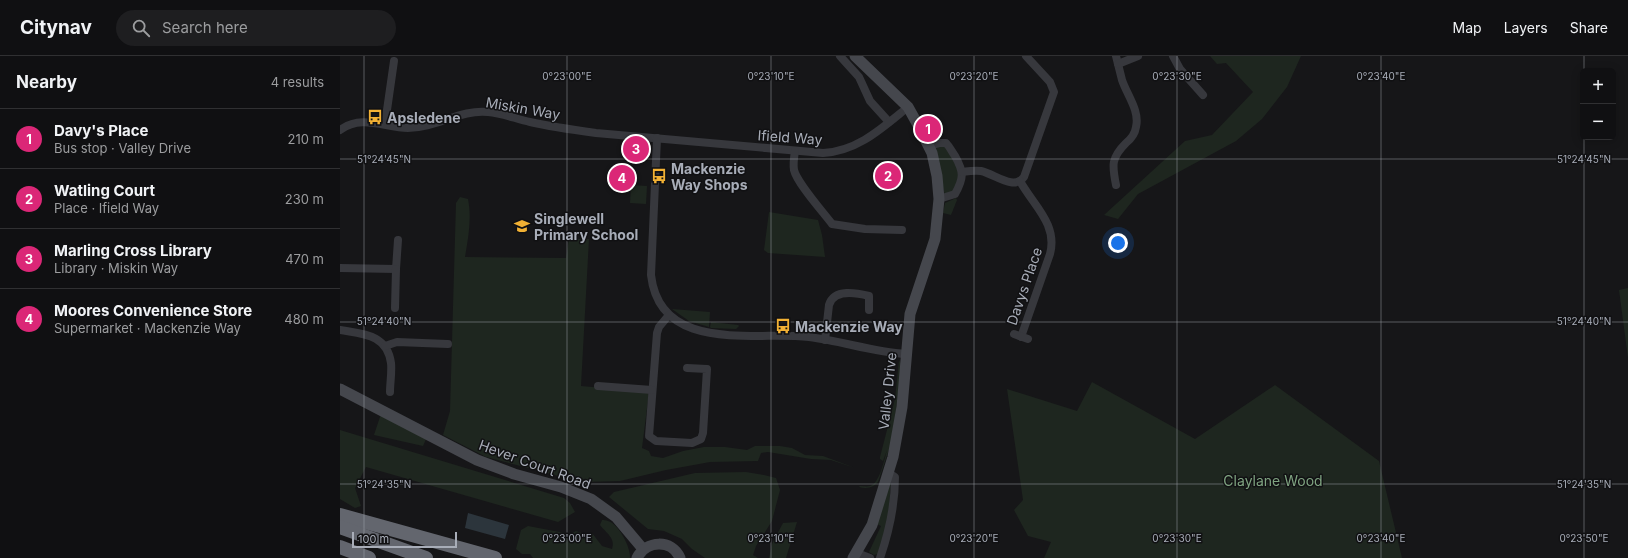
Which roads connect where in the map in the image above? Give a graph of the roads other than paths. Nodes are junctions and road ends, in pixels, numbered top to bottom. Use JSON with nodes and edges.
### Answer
{"nodes":[{"id":1,"x":840,"y":56,"type":"edge"},
{"id":2,"x":855,"y":56,"type":"edge"},
{"id":3,"x":1026,"y":56,"type":"edge"},
{"id":4,"x":1138,"y":56,"type":"edge"},
{"id":5,"x":1173,"y":56,"type":"edge"},
{"id":6,"x":1117,"y":60,"type":"edge"},
{"id":7,"x":394,"y":61,"type":"dead end"},
{"id":8,"x":1203,"y":95,"type":"dead end"},
{"id":9,"x":908,"y":107,"type":"junction"},
{"id":10,"x":889,"y":122,"type":"junction"},
{"id":11,"x":386,"y":124,"type":"junction"},
{"id":12,"x":340,"y":130,"type":"edge"},
{"id":13,"x":657,"y":138,"type":"junction"},
{"id":14,"x":929,"y":146,"type":"junction"},
{"id":15,"x":795,"y":151,"type":"junction"},
{"id":16,"x":962,"y":172,"type":"junction"},
{"id":17,"x":1020,"y":181,"type":"junction"},
{"id":18,"x":1116,"y":185,"type":"dead end"},
{"id":19,"x":939,"y":199,"type":"junction"},
{"id":20,"x":902,"y":230,"type":"dead end"},
{"id":21,"x":398,"y":240,"type":"dead end"},
{"id":22,"x":340,"y":268,"type":"edge"},
{"id":23,"x":396,"y":269,"type":"junction"},
{"id":24,"x":395,"y":308,"type":"dead end"},
{"id":25,"x":869,"y":310,"type":"dead end"},
{"id":26,"x":669,"y":315,"type":"junction"},
{"id":27,"x":340,"y":330,"type":"edge"},
{"id":28,"x":1021,"y":337,"type":"dead end"},
{"id":29,"x":825,"y":340,"type":"junction"},
{"id":30,"x":448,"y":344,"type":"dead end"},
{"id":31,"x":385,"y":346,"type":"junction"},
{"id":32,"x":906,"y":354,"type":"junction"},
{"id":33,"x":687,"y":368,"type":"dead end"},
{"id":34,"x":598,"y":386,"type":"dead end"},
{"id":35,"x":340,"y":389,"type":"edge"},
{"id":36,"x":652,"y":390,"type":"junction"},
{"id":37,"x":390,"y":392,"type":"dead end"},
{"id":38,"x":889,"y":473,"type":"junction"},
{"id":39,"x":340,"y":515,"type":"edge"},
{"id":40,"x":340,"y":527,"type":"edge"},
{"id":41,"x":340,"y":548,"type":"edge"},
{"id":42,"x":640,"y":554,"type":"edge"},
{"id":43,"x":855,"y":555,"type":"edge"},
{"id":44,"x":681,"y":557,"type":"edge"},
{"id":45,"x":369,"y":558,"type":"edge"},
{"id":46,"x":426,"y":558,"type":"edge"},
{"id":47,"x":495,"y":558,"type":"edge"},
{"id":48,"x":870,"y":558,"type":"edge"},
{"id":49,"x":880,"y":558,"type":"edge"}],
"edges":[{"from":1,"to":10,"type":"street"},
{"from":2,"to":9,"type":"street","name":"Valley Drive"},
{"from":3,"to":17,"type":"street"},
{"from":4,"to":6,"type":"street"},
{"from":5,"to":8,"type":"street"},
{"from":6,"to":18,"type":"street"},
{"from":7,"to":11,"type":"street"},
{"from":9,"to":10,"type":"street","name":"Ifield Way"},
{"from":9,"to":14,"type":"street","name":"Valley Drive"},
{"from":10,"to":15,"type":"street","name":"Ifield Way"},
{"from":11,"to":12,"type":"street","name":"Miskin Way"},
{"from":11,"to":13,"type":"street","name":"Miskin Way"},
{"from":13,"to":15,"type":"street","name":"Ifield Way"},
{"from":13,"to":26,"type":"street"},
{"from":14,"to":16,"type":"street"},
{"from":14,"to":19,"type":"street","name":"Valley Drive"},
{"from":15,"to":20,"type":"street"},
{"from":16,"to":17,"type":"street"},
{"from":16,"to":19,"type":"street"},
{"from":17,"to":28,"type":"street","name":"Davys Place"},
{"from":19,"to":32,"type":"street","name":"Valley Drive"},
{"from":21,"to":23,"type":"street"},
{"from":22,"to":23,"type":"street"},
{"from":23,"to":24,"type":"street"},
{"from":25,"to":29,"type":"street"},
{"from":26,"to":29,"type":"street"},
{"from":26,"to":36,"type":"street"},
{"from":27,"to":31,"type":"street"},
{"from":29,"to":32,"type":"street"},
{"from":30,"to":31,"type":"street"},
{"from":31,"to":37,"type":"street"},
{"from":32,"to":38,"type":"street","name":"Valley Drive"},
{"from":33,"to":36,"type":"street"},
{"from":34,"to":36,"type":"street"},
{"from":35,"to":42,"type":"street","name":"Hever Court Road"},
{"from":38,"to":43,"type":"street","name":"Valley Drive"},
{"from":38,"to":49,"type":"street"},
{"from":39,"to":47,"type":"highway"},
{"from":40,"to":46,"type":"highway"},
{"from":41,"to":45,"type":"highway"},
{"from":42,"to":44,"type":"street","name":"Hever Court Road"},
{"from":43,"to":48,"type":"street"}]}
